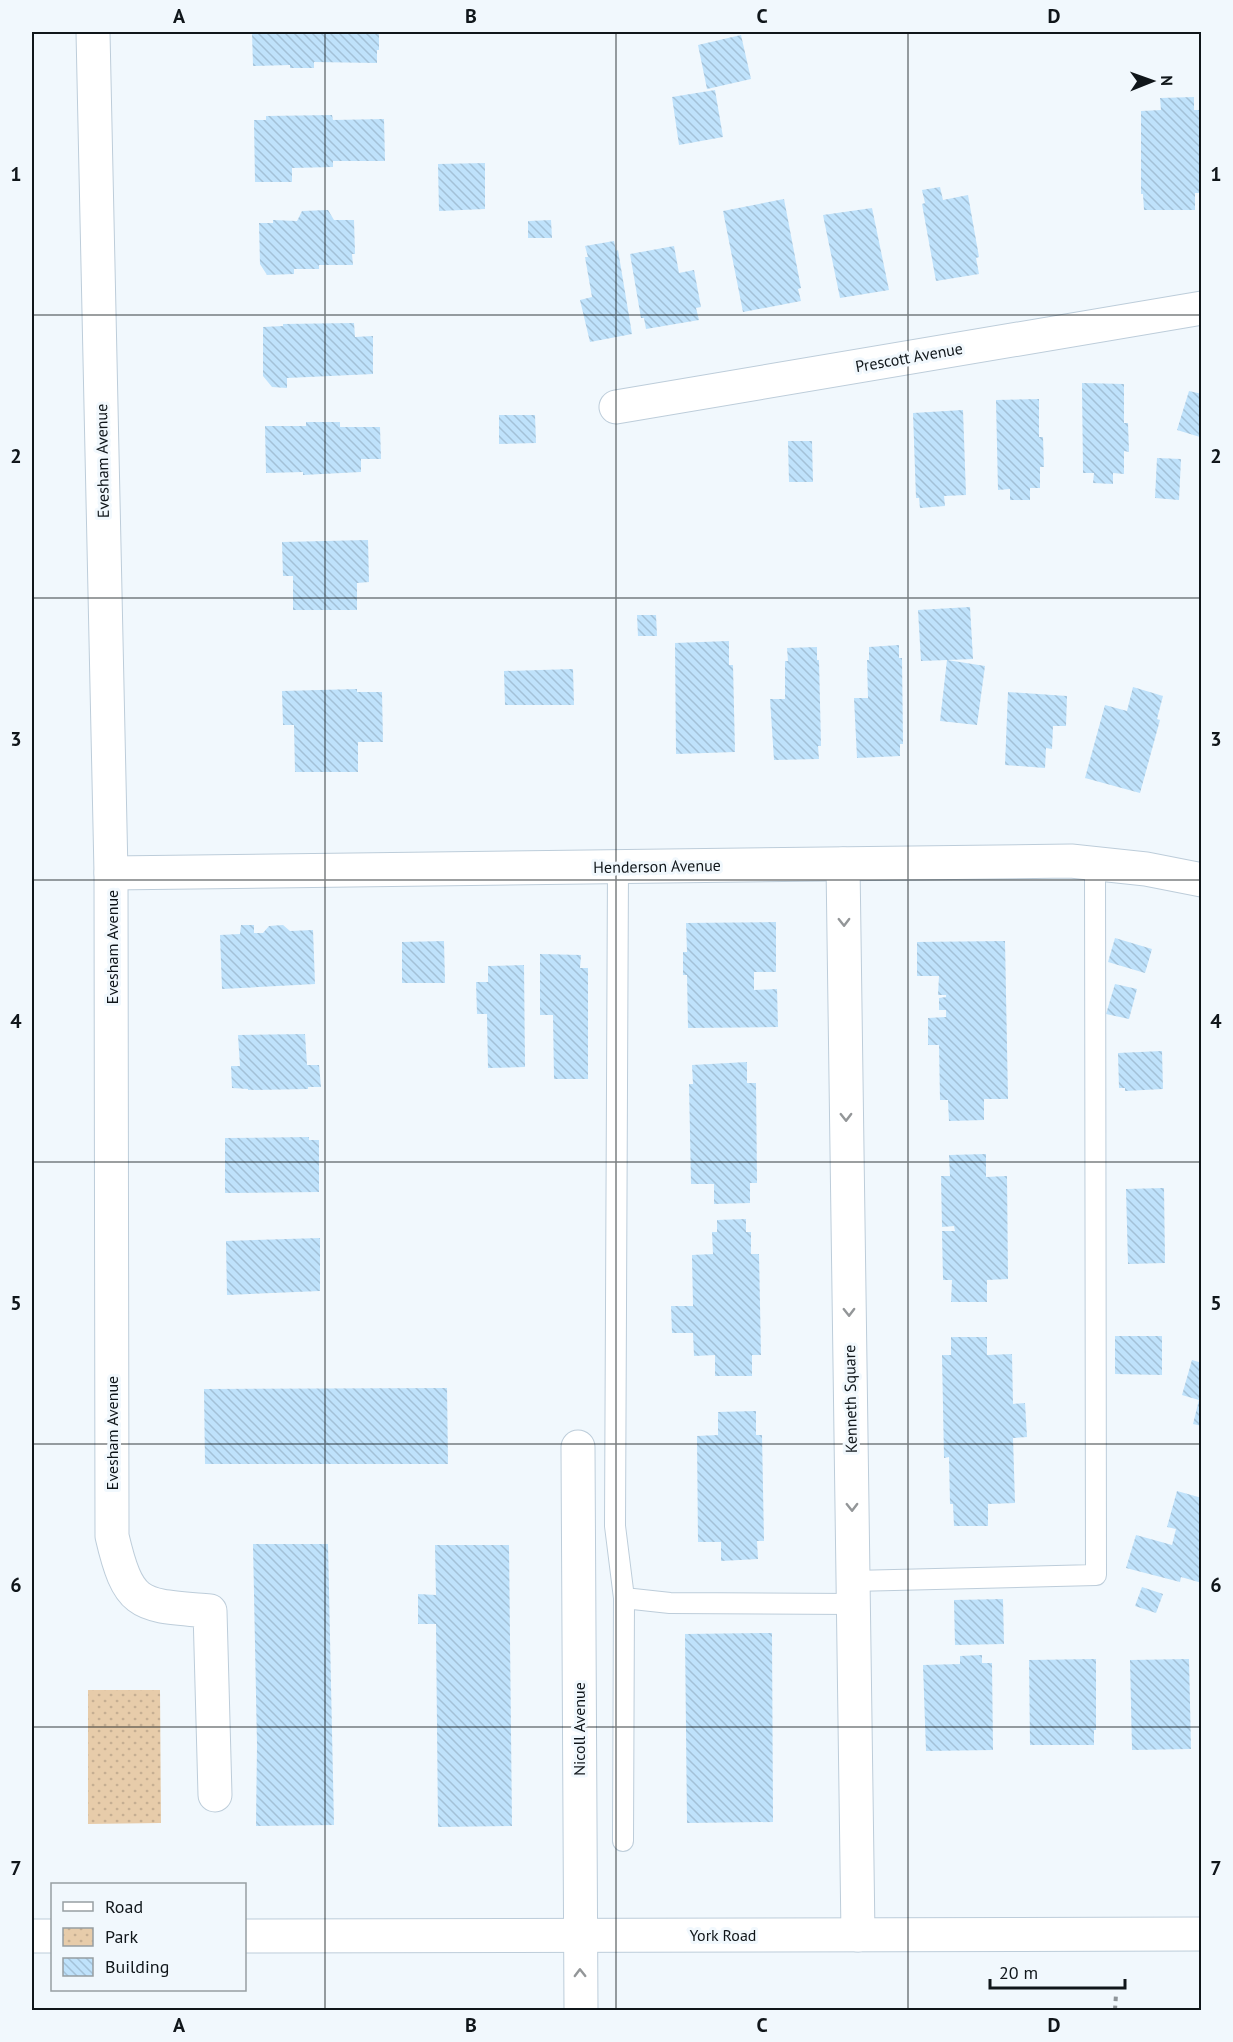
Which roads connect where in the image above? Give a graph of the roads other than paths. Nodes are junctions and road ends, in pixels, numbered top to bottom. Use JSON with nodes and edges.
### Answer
{"nodes":[{"id":1,"x":93,"y":32,"type":"edge"},
{"id":2,"x":1202,"y":308,"type":"edge"},
{"id":3,"x":616,"y":407,"type":"dead end"},
{"id":4,"x":843,"y":864,"type":"junction"},
{"id":5,"x":1095,"y":864,"type":"junction"},
{"id":6,"x":618,"y":867,"type":"junction"},
{"id":7,"x":111,"y":873,"type":"junction"},
{"id":8,"x":1202,"y":880,"type":"edge"},
{"id":9,"x":578,"y":1447,"type":"dead end"},
{"id":10,"x":853,"y":1592,"type":"junction"},
{"id":11,"x":624,"y":1598,"type":"junction"},
{"id":12,"x":215,"y":1795,"type":"dead end"},
{"id":13,"x":623,"y":1841,"type":"dead end"},
{"id":14,"x":1202,"y":1934,"type":"edge"},
{"id":15,"x":246,"y":1935,"type":"edge"},
{"id":16,"x":580,"y":1935,"type":"junction"},
{"id":17,"x":858,"y":1935,"type":"junction"},
{"id":18,"x":32,"y":1936,"type":"edge"},
{"id":19,"x":51,"y":1936,"type":"edge"},
{"id":20,"x":581,"y":2010,"type":"edge"}],
"edges":[{"from":1,"to":7,"type":"street","name":"Evesham Avenue"},
{"from":2,"to":3,"type":"street","name":"Prescott Avenue"},
{"from":4,"to":5,"type":"street","name":"Henderson Avenue"},
{"from":4,"to":6,"type":"street","name":"Henderson Avenue"},
{"from":4,"to":10,"type":"street","name":"Kenneth Square","one_way":true},
{"from":5,"to":8,"type":"street","name":"Henderson Avenue"},
{"from":5,"to":10,"type":"lane"},
{"from":6,"to":7,"type":"street","name":"Henderson Avenue"},
{"from":6,"to":11,"type":"lane"},
{"from":7,"to":12,"type":"street","name":"Evesham Avenue"},
{"from":9,"to":16,"type":"street","name":"Nicoll Avenue"},
{"from":10,"to":11,"type":"lane"},
{"from":10,"to":17,"type":"street","name":"Kenneth Square"},
{"from":11,"to":13,"type":"lane"},
{"from":14,"to":17,"type":"street","name":"York Road"},
{"from":15,"to":16,"type":"street","name":"York Road"},
{"from":16,"to":17,"type":"street","name":"York Road"},
{"from":20,"to":16,"type":"street","name":"Nicoll Avenue","one_way":true},
{"from":18,"to":19,"type":"street"}]}
